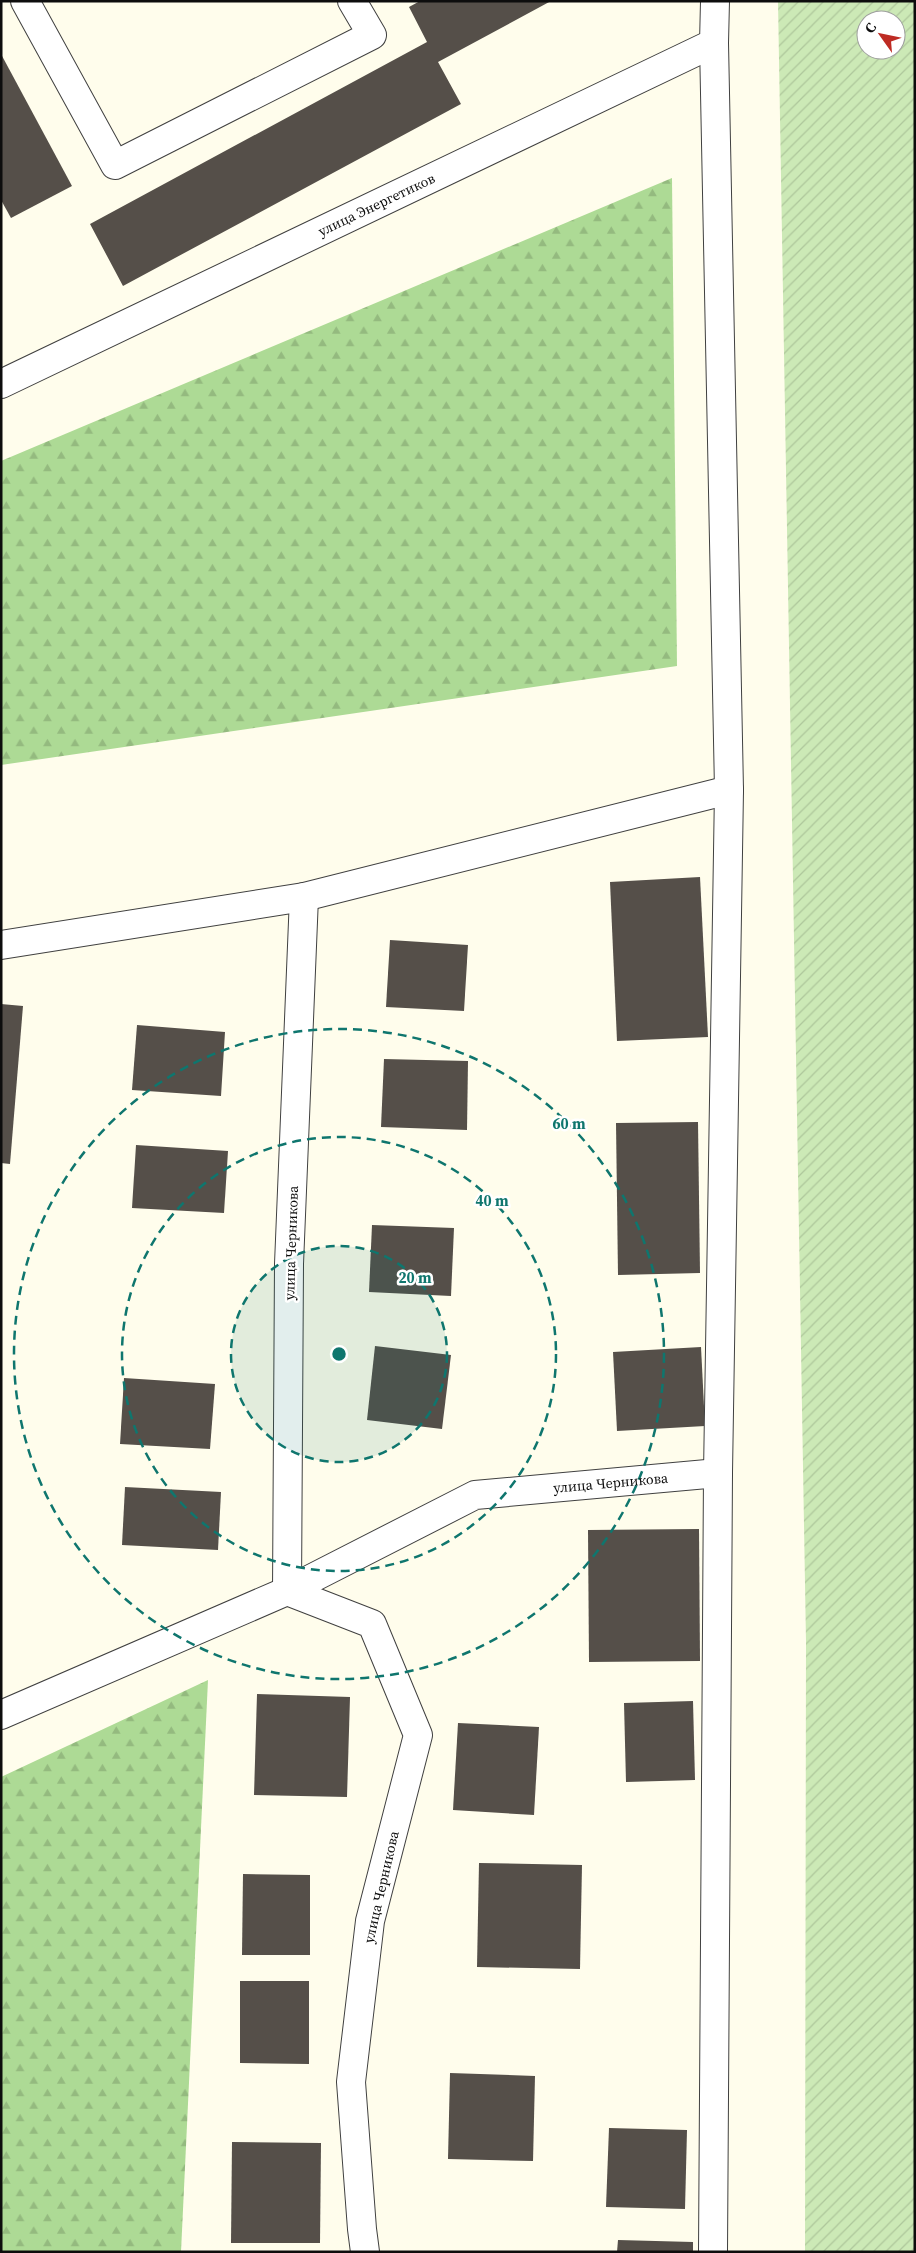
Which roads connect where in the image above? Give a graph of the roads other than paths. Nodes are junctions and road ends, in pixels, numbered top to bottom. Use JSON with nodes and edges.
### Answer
{"nodes":[{"id":1,"x":25,"y":1,"type":"edge"},
{"id":2,"x":352,"y":1,"type":"edge"},
{"id":3,"x":715,"y":1,"type":"edge"},
{"id":4,"x":714,"y":43,"type":"junction"},
{"id":5,"x":1,"y":384,"type":"edge"},
{"id":6,"x":728,"y":790,"type":"junction"},
{"id":7,"x":304,"y":897,"type":"junction"},
{"id":8,"x":1,"y":945,"type":"edge"},
{"id":9,"x":718,"y":1473,"type":"junction"},
{"id":10,"x":287,"y":1591,"type":"junction"},
{"id":11,"x":1,"y":1715,"type":"edge"},
{"id":12,"x":366,"y":2252,"type":"edge"},
{"id":13,"x":713,"y":2252,"type":"edge"}],
"edges":[{"from":1,"to":2,"type":"street"},
{"from":3,"to":4,"type":"street"},
{"from":4,"to":5,"type":"street","name":"улица Энергетиков"},
{"from":4,"to":6,"type":"street"},
{"from":6,"to":7,"type":"street"},
{"from":6,"to":9,"type":"street"},
{"from":7,"to":8,"type":"street"},
{"from":7,"to":10,"type":"street","name":"улица Черникова"},
{"from":9,"to":10,"type":"street","name":"улица Черникова"},
{"from":9,"to":13,"type":"street"},
{"from":10,"to":11,"type":"street","name":"улица Черникова"},
{"from":10,"to":12,"type":"street","name":"улица Черникова"}]}
